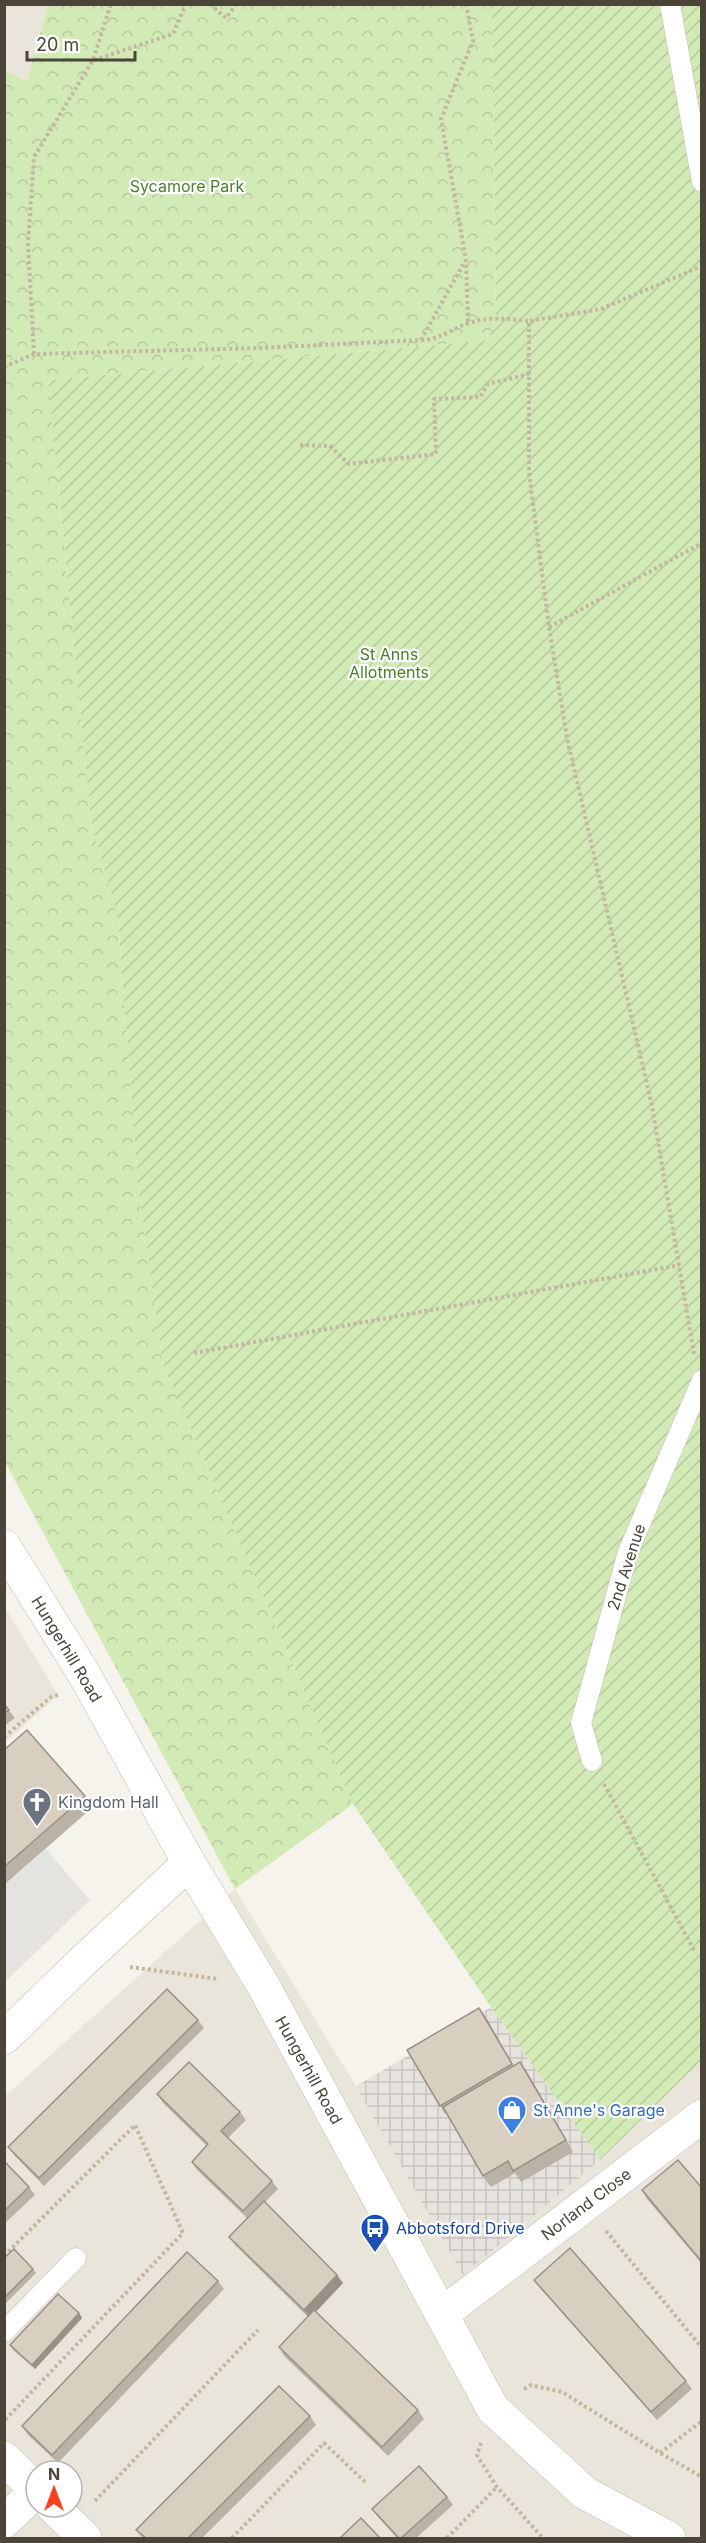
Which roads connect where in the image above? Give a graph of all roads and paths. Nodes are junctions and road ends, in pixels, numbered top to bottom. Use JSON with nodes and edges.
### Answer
{"nodes":[{"id":1,"x":111,"y":4,"type":"edge"},
{"id":2,"x":186,"y":4,"type":"edge"},
{"id":3,"x":210,"y":4,"type":"edge"},
{"id":4,"x":236,"y":4,"type":"edge"},
{"id":5,"x":466,"y":4,"type":"edge"},
{"id":6,"x":670,"y":4,"type":"edge"},
{"id":7,"x":93,"y":60,"type":"junction"},
{"id":8,"x":702,"y":182,"type":"edge"},
{"id":9,"x":466,"y":260,"type":"junction"},
{"id":10,"x":702,"y":266,"type":"edge"},
{"id":11,"x":529,"y":321,"type":"junction"},
{"id":12,"x":468,"y":323,"type":"junction"},
{"id":13,"x":421,"y":340,"type":"junction"},
{"id":14,"x":34,"y":354,"type":"junction"},
{"id":15,"x":4,"y":367,"type":"edge"},
{"id":16,"x":529,"y":373,"type":"junction"},
{"id":17,"x":300,"y":445,"type":"dead end"},
{"id":18,"x":702,"y":543,"type":"edge"},
{"id":19,"x":549,"y":627,"type":"junction"},
{"id":20,"x":680,"y":1265,"type":"junction"},
{"id":21,"x":194,"y":1353,"type":"dead end"},
{"id":22,"x":700,"y":1382,"type":"edge"},
{"id":23,"x":6,"y":1555,"type":"edge"},
{"id":24,"x":84,"y":1674,"type":"junction"},
{"id":25,"x":4,"y":1737,"type":"edge"},
{"id":26,"x":592,"y":1761,"type":"joint"},
{"id":27,"x":189,"y":1863,"type":"junction"},
{"id":28,"x":694,"y":1950,"type":"dead end"},
{"id":29,"x":84,"y":1960,"type":"junction"},
{"id":30,"x":263,"y":1985,"type":"junction"},
{"id":31,"x":6,"y":2032,"type":"edge"},
{"id":32,"x":702,"y":2116,"type":"edge"},
{"id":33,"x":584,"y":2205,"type":"junction"},
{"id":34,"x":76,"y":2258,"type":"dead end"},
{"id":35,"x":442,"y":2314,"type":"junction"},
{"id":36,"x":258,"y":2330,"type":"dead end"},
{"id":37,"x":4,"y":2332,"type":"edge"},
{"id":38,"x":702,"y":2348,"type":"edge"},
{"id":39,"x":493,"y":2409,"type":"junction"},
{"id":40,"x":701,"y":2422,"type":"edge"},
{"id":41,"x":660,"y":2453,"type":"junction"},
{"id":42,"x":4,"y":2458,"type":"edge"},
{"id":43,"x":702,"y":2476,"type":"edge"},
{"id":44,"x":24,"y":2478,"type":"edge"},
{"id":45,"x":365,"y":2482,"type":"dead end"},
{"id":46,"x":498,"y":2487,"type":"junction"},
{"id":47,"x":24,"y":2502,"type":"edge"},
{"id":48,"x":4,"y":2522,"type":"edge"},
{"id":49,"x":70,"y":2524,"type":"edge"},
{"id":50,"x":232,"y":2538,"type":"edge"},
{"id":51,"x":447,"y":2538,"type":"edge"},
{"id":52,"x":543,"y":2538,"type":"edge"},
{"id":53,"x":669,"y":2538,"type":"edge"}],
"edges":[{"from":1,"to":7,"type":"path"},
{"from":2,"to":7,"type":"path"},
{"from":3,"to":4,"type":"path"},
{"from":5,"to":9,"type":"path"},
{"from":6,"to":8,"type":"lane"},
{"from":7,"to":14,"type":"path"},
{"from":9,"to":12,"type":"path"},
{"from":9,"to":13,"type":"path"},
{"from":10,"to":11,"type":"path"},
{"from":11,"to":12,"type":"path"},
{"from":11,"to":16,"type":"path"},
{"from":12,"to":13,"type":"path"},
{"from":13,"to":14,"type":"path"},
{"from":14,"to":15,"type":"path"},
{"from":16,"to":17,"type":"path"},
{"from":16,"to":19,"type":"path"},
{"from":18,"to":19,"type":"path"},
{"from":19,"to":20,"type":"path"},
{"from":20,"to":21,"type":"path"},
{"from":20,"to":22,"type":"path"},
{"from":22,"to":26,"type":"lane","name":"2nd Avenue"},
{"from":23,"to":24,"type":"street","name":"Hungerhill Road"},
{"from":24,"to":25,"type":"path"},
{"from":24,"to":27,"type":"street","name":"Hungerhill Road"},
{"from":26,"to":28,"type":"path"},
{"from":27,"to":29,"type":"street"},
{"from":27,"to":30,"type":"street","name":"Hungerhill Road"},
{"from":29,"to":30,"type":"path"},
{"from":29,"to":31,"type":"street"},
{"from":30,"to":35,"type":"street","name":"Hungerhill Road"},
{"from":32,"to":33,"type":"street","name":"Norland Close"},
{"from":33,"to":35,"type":"street","name":"Norland Close"},
{"from":33,"to":38,"type":"path"},
{"from":34,"to":37,"type":"lane"},
{"from":35,"to":39,"type":"street","name":"Hungerhill Road"},
{"from":36,"to":49,"type":"path"},
{"from":39,"to":41,"type":"path"},
{"from":39,"to":46,"type":"path"},
{"from":39,"to":53,"type":"street","name":"Hungerhill Road"},
{"from":40,"to":41,"type":"path"},
{"from":41,"to":43,"type":"path"},
{"from":42,"to":44,"type":"street"},
{"from":45,"to":50,"type":"path"},
{"from":46,"to":51,"type":"path"},
{"from":46,"to":52,"type":"path"},
{"from":47,"to":48,"type":"street"}]}
